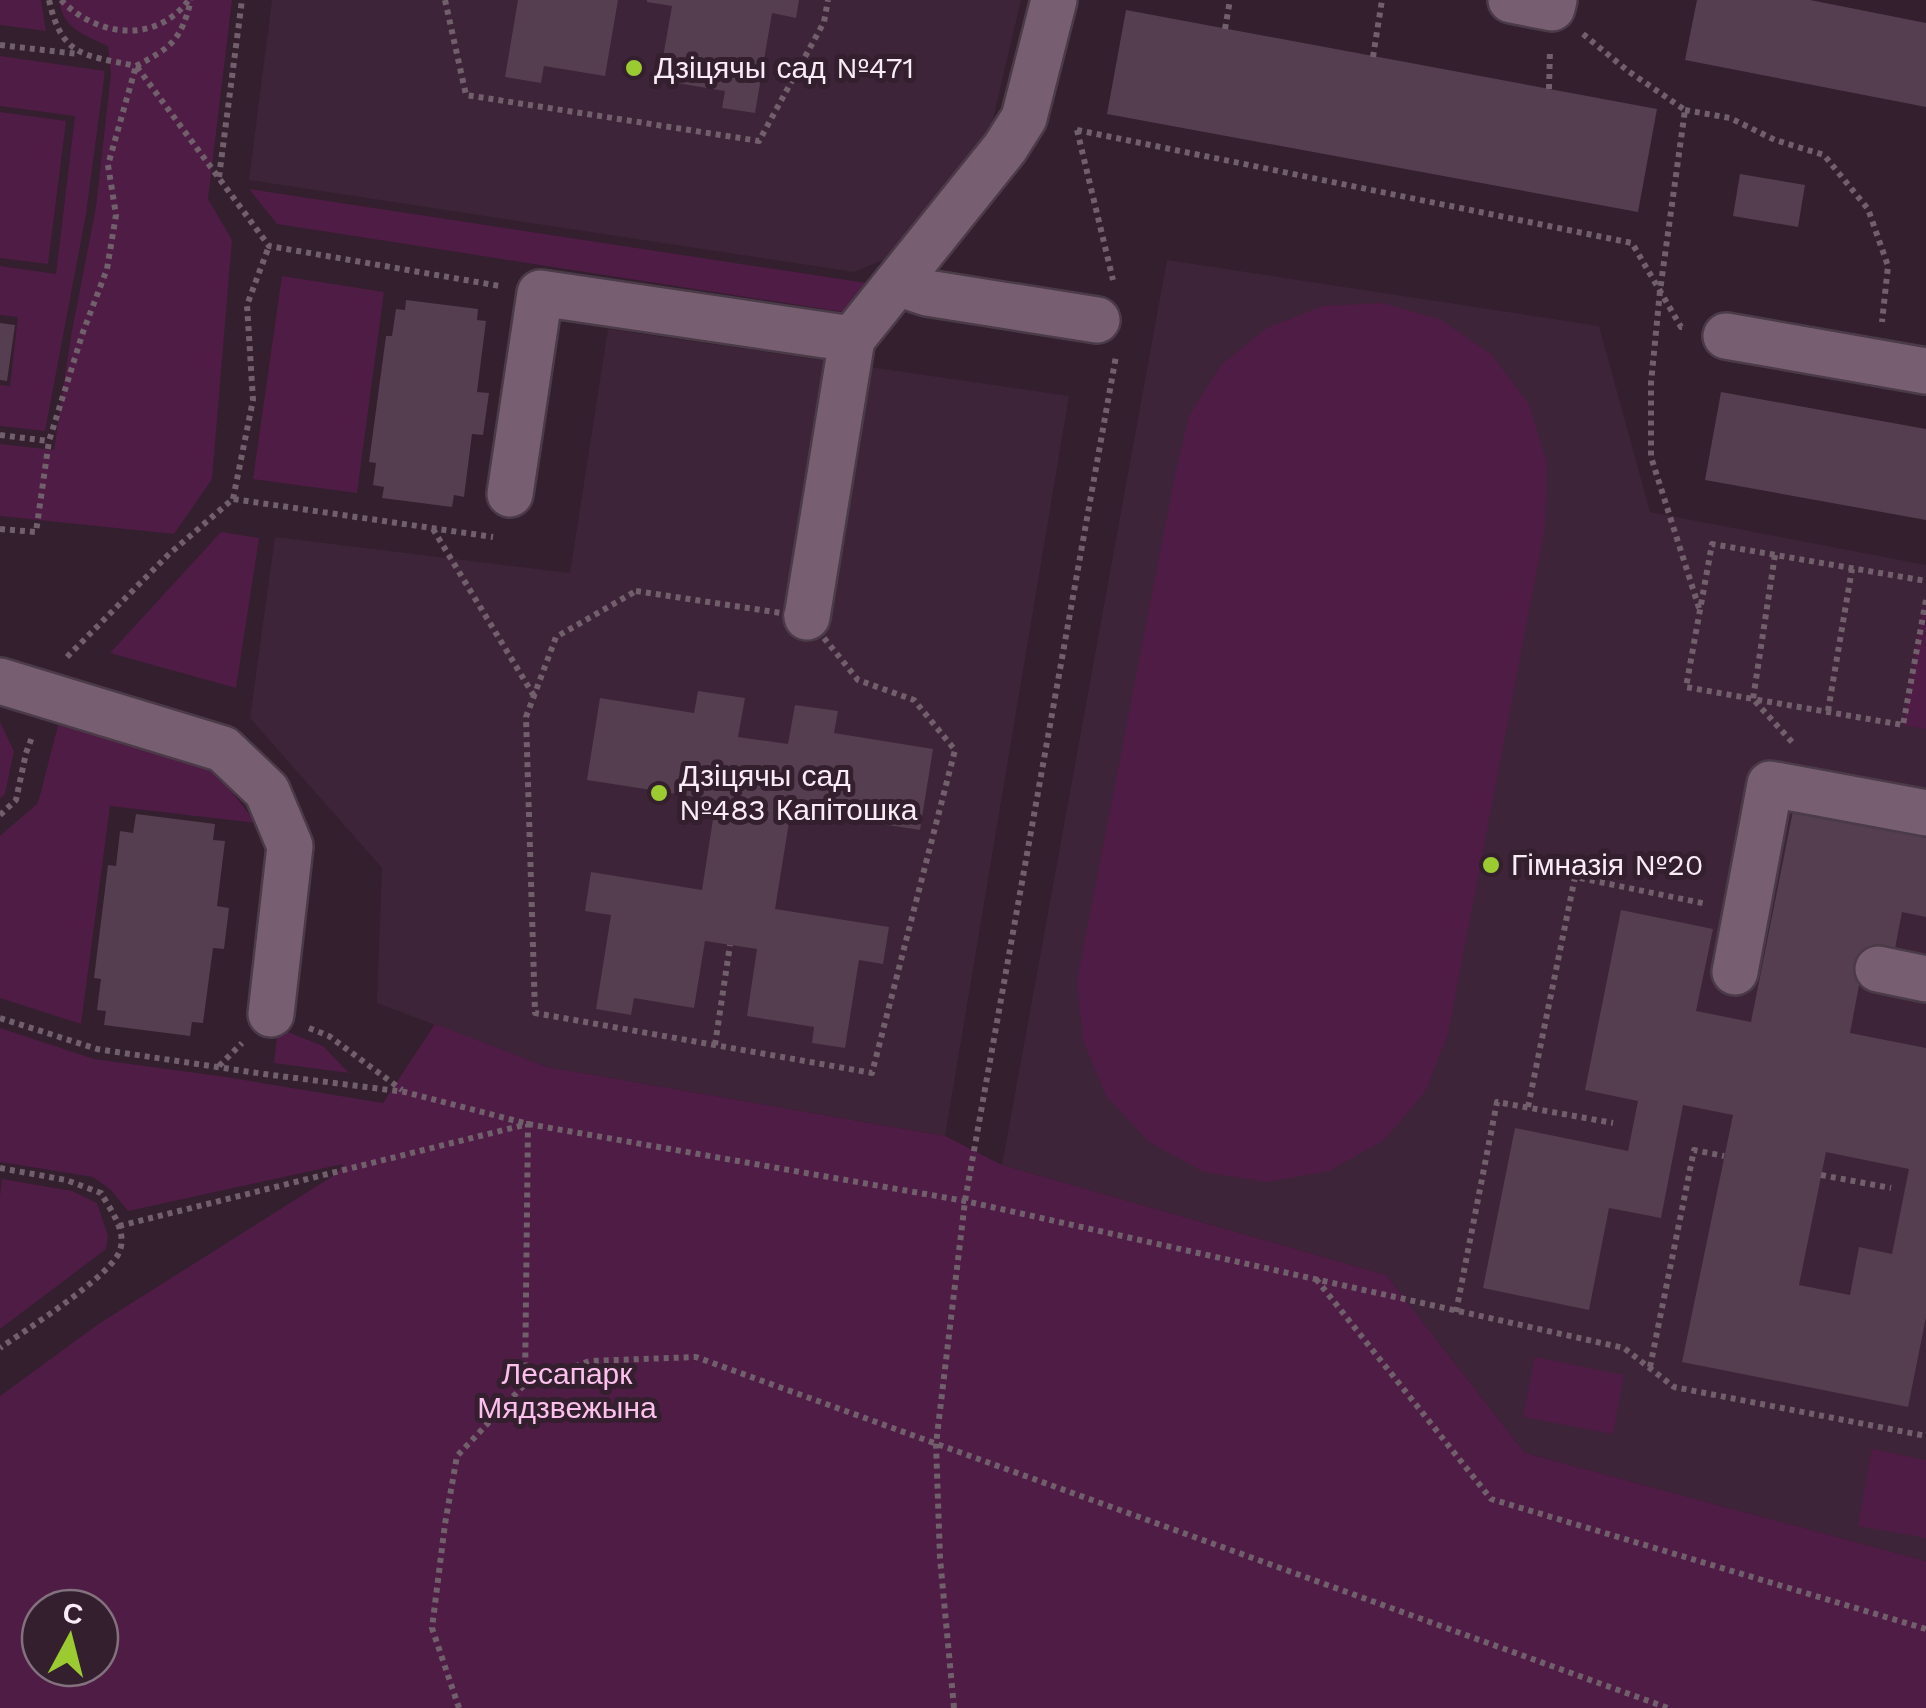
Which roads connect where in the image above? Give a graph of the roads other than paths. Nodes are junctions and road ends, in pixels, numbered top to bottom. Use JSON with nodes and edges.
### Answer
{"nodes":[{"id":1,"x":1054,"y":0,"type":"edge"},
{"id":2,"x":897,"y":283,"type":"junction"},
{"id":3,"x":1110,"y":315,"type":"road end"},
{"id":4,"x":1726,"y":336,"type":"dead end"},
{"id":5,"x":852,"y":339,"type":"junction"},
{"id":6,"x":1926,"y":371,"type":"edge"},
{"id":7,"x":510,"y":494,"type":"road end"},
{"id":8,"x":808,"y":617,"type":"road end"},
{"id":9,"x":0,"y":681,"type":"edge"},
{"id":10,"x":1926,"y":813,"type":"edge"},
{"id":11,"x":1878,"y":969,"type":"dead end"},
{"id":12,"x":1735,"y":972,"type":"dead end"},
{"id":13,"x":1926,"y":979,"type":"edge"},
{"id":14,"x":271,"y":1014,"type":"road end"}],
"edges":[{"from":1,"to":2,"type":"lane"},
{"from":2,"to":3,"type":"lane"},
{"from":2,"to":5,"type":"lane"},
{"from":4,"to":6,"type":"lane"},
{"from":5,"to":7,"type":"lane"},
{"from":5,"to":8,"type":"lane"},
{"from":9,"to":14,"type":"lane"},
{"from":10,"to":12,"type":"lane"},
{"from":11,"to":13,"type":"lane"}]}
